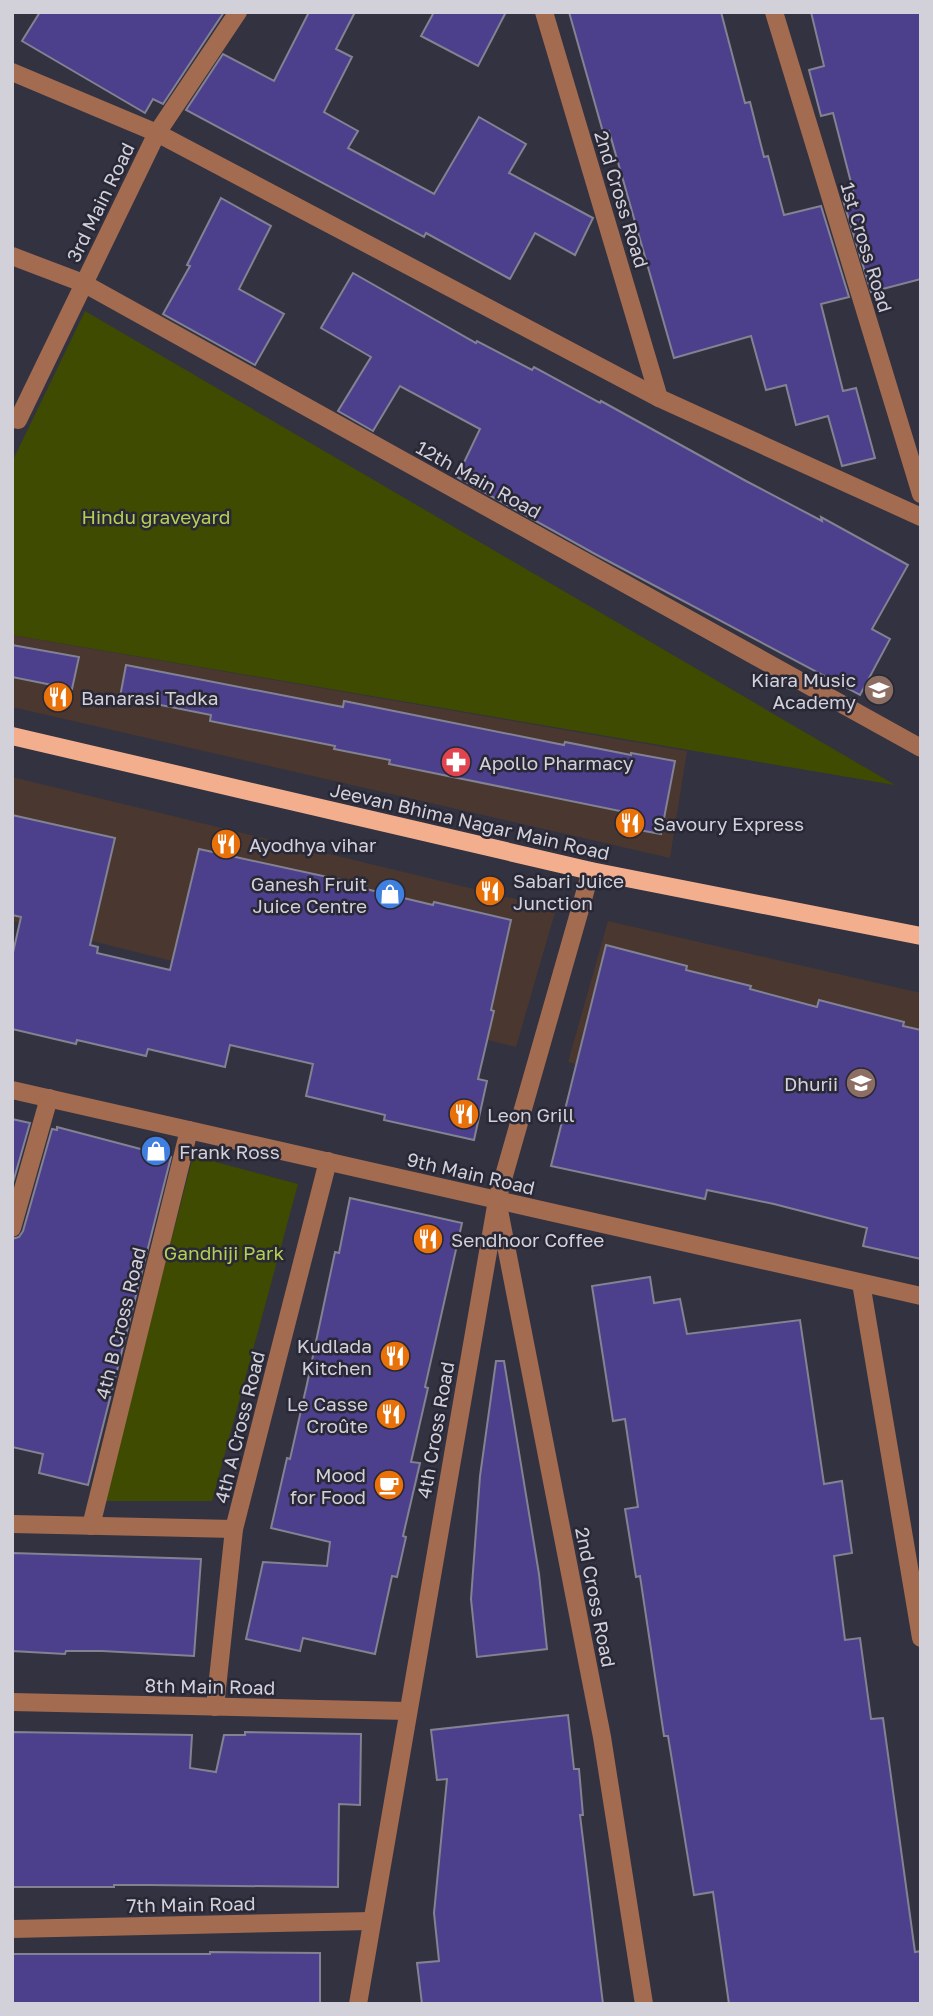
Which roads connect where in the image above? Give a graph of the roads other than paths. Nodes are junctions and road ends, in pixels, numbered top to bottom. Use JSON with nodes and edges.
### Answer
{"nodes":[{"id":1,"x":238,"y":12,"type":"edge"},
{"id":2,"x":544,"y":12,"type":"edge"},
{"id":3,"x":774,"y":12,"type":"edge"},
{"id":4,"x":12,"y":72,"type":"edge"},
{"id":5,"x":157,"y":133,"type":"junction"},
{"id":6,"x":12,"y":256,"type":"edge"},
{"id":7,"x":83,"y":283,"type":"junction"},
{"id":8,"x":659,"y":398,"type":"junction"},
{"id":9,"x":15,"y":419,"type":"edge"},
{"id":10,"x":921,"y":494,"type":"edge"},
{"id":11,"x":921,"y":517,"type":"edge"},
{"id":12,"x":12,"y":736,"type":"edge"},
{"id":13,"x":921,"y":748,"type":"edge"},
{"id":14,"x":591,"y":871,"type":"junction"},
{"id":15,"x":921,"y":936,"type":"edge"},
{"id":16,"x":12,"y":1090,"type":"edge"},
{"id":17,"x":49,"y":1098,"type":"junction"},
{"id":18,"x":189,"y":1130,"type":"junction"},
{"id":19,"x":328,"y":1161,"type":"junction"},
{"id":20,"x":497,"y":1200,"type":"junction"},
{"id":21,"x":12,"y":1228,"type":"edge"},
{"id":22,"x":861,"y":1283,"type":"junction"},
{"id":23,"x":921,"y":1296,"type":"edge"},
{"id":24,"x":12,"y":1524,"type":"edge"},
{"id":25,"x":91,"y":1526,"type":"junction"},
{"id":26,"x":234,"y":1529,"type":"junction"},
{"id":27,"x":921,"y":1638,"type":"edge"},
{"id":28,"x":12,"y":1702,"type":"edge"},
{"id":29,"x":215,"y":1707,"type":"junction"},
{"id":30,"x":407,"y":1711,"type":"junction"},
{"id":31,"x":371,"y":1921,"type":"junction"},
{"id":32,"x":12,"y":1929,"type":"edge"},
{"id":33,"x":358,"y":2004,"type":"edge"},
{"id":34,"x":644,"y":2004,"type":"edge"}],
"edges":[{"from":1,"to":5,"type":"street","name":"3rd Main Road"},
{"from":2,"to":8,"type":"street","name":"2nd Cross Road"},
{"from":3,"to":10,"type":"street","name":"1st Cross Road"},
{"from":4,"to":5,"type":"street"},
{"from":5,"to":7,"type":"street","name":"3rd Main Road"},
{"from":5,"to":8,"type":"street"},
{"from":6,"to":7,"type":"street","name":"12th Main Road"},
{"from":7,"to":9,"type":"street","name":"3rd Main Road"},
{"from":7,"to":13,"type":"street","name":"12th Main Road"},
{"from":8,"to":11,"type":"street"},
{"from":12,"to":14,"type":"main road","name":"Jeevan Bhima Nagar Main Road"},
{"from":14,"to":15,"type":"main road","name":"Jeevan Bhima Nagar Main Road"},
{"from":14,"to":20,"type":"street","name":"4th Cross Road"},
{"from":16,"to":17,"type":"street","name":"9th Main Road"},
{"from":17,"to":18,"type":"street","name":"9th Main Road"},
{"from":17,"to":21,"type":"street"},
{"from":18,"to":19,"type":"street","name":"9th Main Road"},
{"from":18,"to":25,"type":"street","name":"4th B Cross Road"},
{"from":19,"to":20,"type":"street","name":"9th Main Road"},
{"from":19,"to":26,"type":"street","name":"4th A Cross Road"},
{"from":20,"to":22,"type":"street","name":"9th Main Road"},
{"from":20,"to":30,"type":"street","name":"4th Cross Road"},
{"from":20,"to":34,"type":"street","name":"2nd Cross Road"},
{"from":22,"to":23,"type":"street","name":"9th Main Road"},
{"from":22,"to":27,"type":"street"},
{"from":24,"to":25,"type":"street"},
{"from":25,"to":26,"type":"street"},
{"from":26,"to":29,"type":"street","name":"4th A Cross Road"},
{"from":28,"to":29,"type":"street","name":"8th Main Road"},
{"from":29,"to":30,"type":"street","name":"8th Main Road"},
{"from":30,"to":31,"type":"street","name":"4th Cross Road"},
{"from":31,"to":32,"type":"street","name":"7th Main Road"},
{"from":31,"to":33,"type":"street","name":"4th Cross Road"}]}
